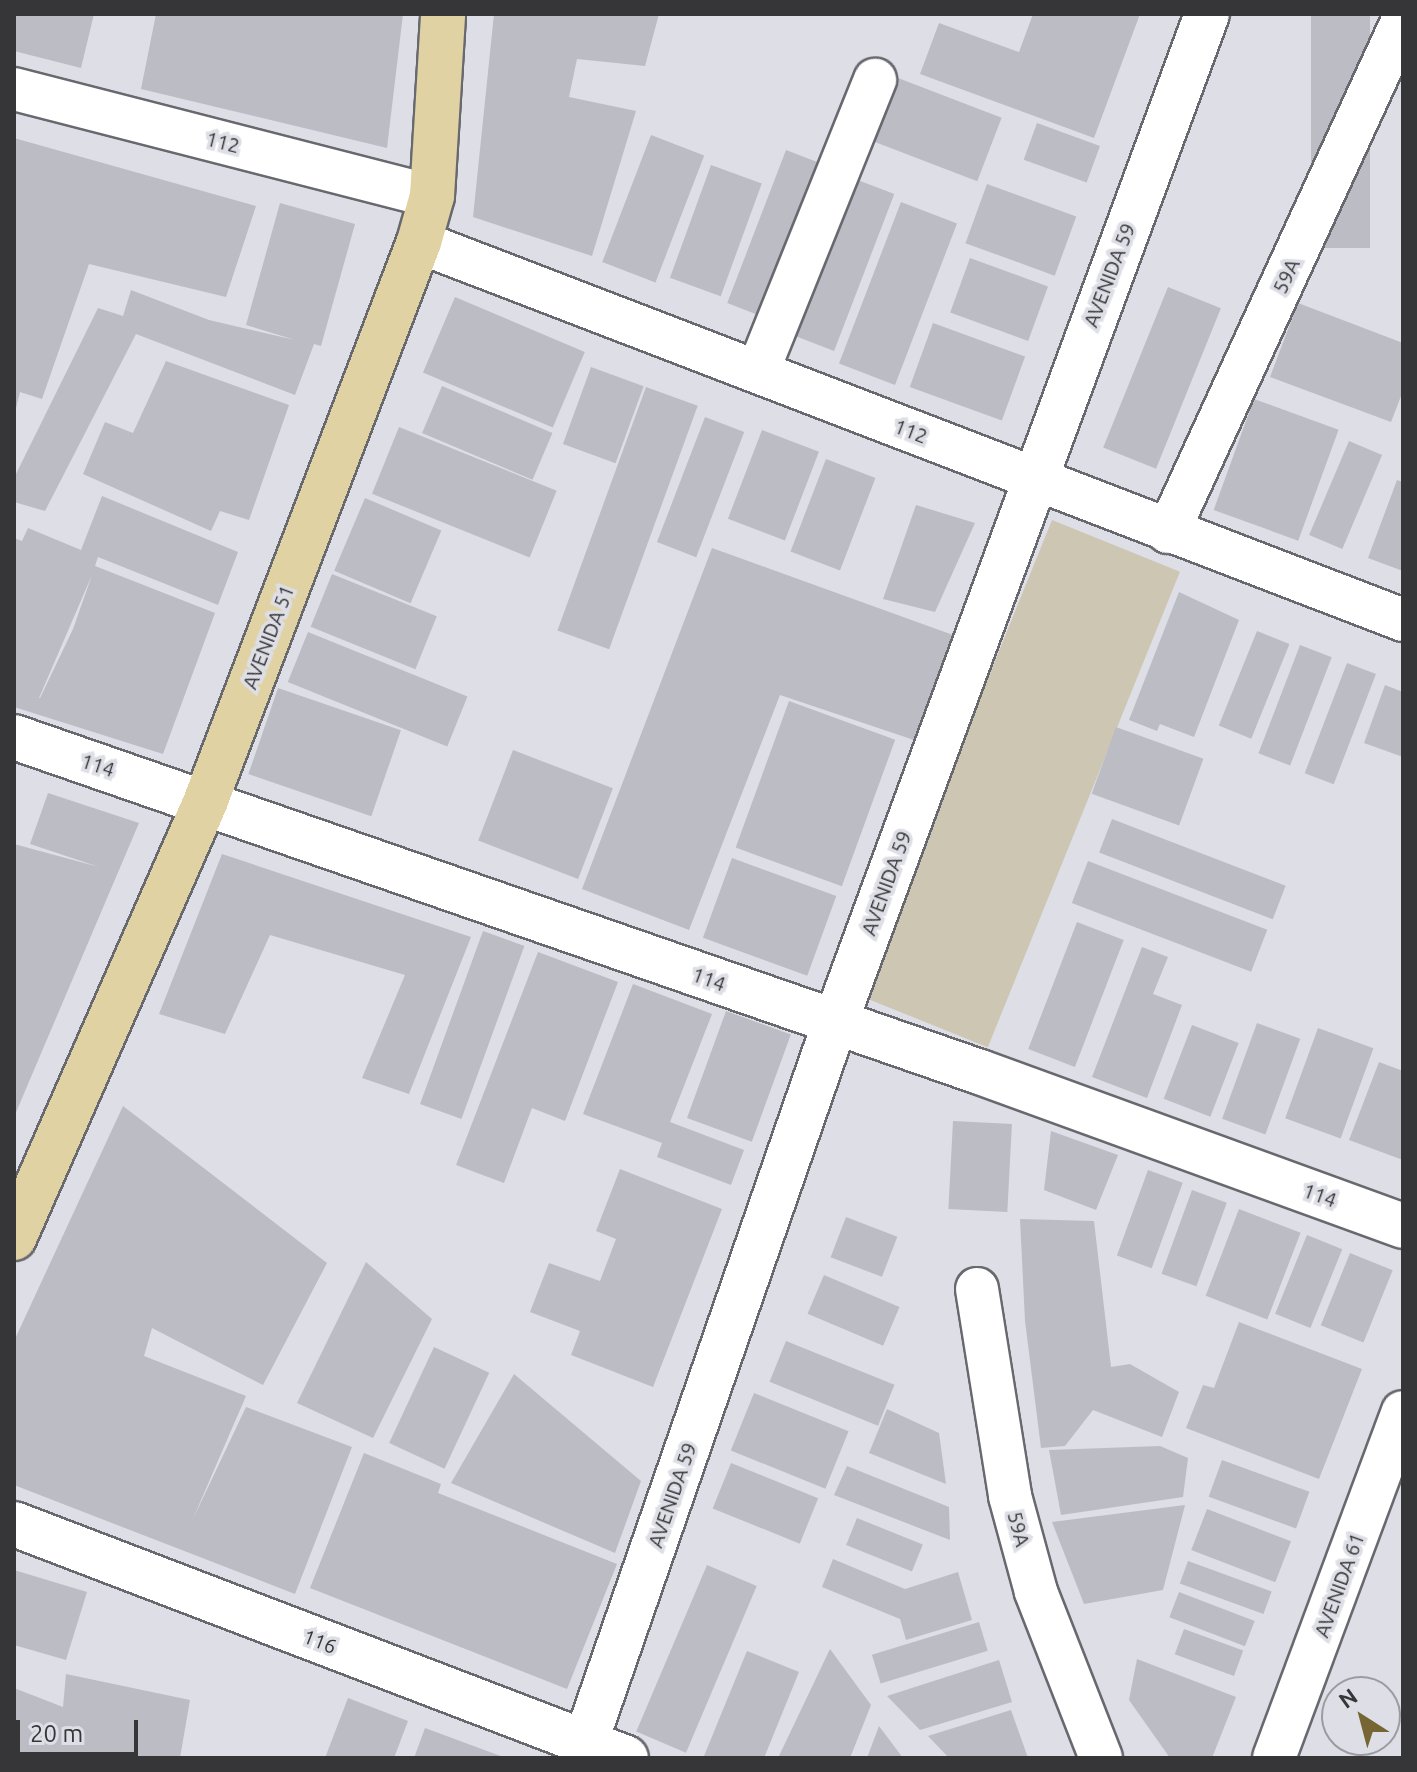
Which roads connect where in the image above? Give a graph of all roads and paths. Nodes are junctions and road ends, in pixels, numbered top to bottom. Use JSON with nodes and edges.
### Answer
{"nodes":[{"id":1,"x":443,"y":14,"type":"edge"},
{"id":2,"x":1207,"y":14,"type":"edge"},
{"id":3,"x":1403,"y":20,"type":"edge"},
{"id":4,"x":875,"y":80,"type":"dead end"},
{"id":5,"x":14,"y":89,"type":"edge"},
{"id":6,"x":432,"y":196,"type":"junction"},
{"id":7,"x":419,"y":242,"type":"junction"},
{"id":8,"x":758,"y":371,"type":"junction"},
{"id":9,"x":1033,"y":479,"type":"junction"},
{"id":10,"x":1168,"y":532,"type":"junction"},
{"id":11,"x":1403,"y":620,"type":"edge"},
{"id":12,"x":14,"y":737,"type":"edge"},
{"id":13,"x":206,"y":800,"type":"junction"},
{"id":14,"x":835,"y":1023,"type":"junction"},
{"id":15,"x":1403,"y":1226,"type":"edge"},
{"id":16,"x":14,"y":1238,"type":"edge"},
{"id":17,"x":977,"y":1289,"type":"dead end"},
{"id":18,"x":1403,"y":1412,"type":"edge"},
{"id":19,"x":14,"y":1524,"type":"edge"},
{"id":20,"x":583,"y":1750,"type":"edge"},
{"id":21,"x":626,"y":1758,"type":"edge"},
{"id":22,"x":1101,"y":1758,"type":"edge"},
{"id":23,"x":1274,"y":1758,"type":"edge"}],
"edges":[{"from":1,"to":6,"type":"main road","name":"AVENIDA 51"},
{"from":2,"to":9,"type":"street","name":"AVENIDA 59"},
{"from":3,"to":10,"type":"street","name":"59A"},
{"from":4,"to":8,"type":"street"},
{"from":5,"to":6,"type":"street","name":"112"},
{"from":6,"to":7,"type":"main road","name":"AVENIDA 51"},
{"from":7,"to":8,"type":"street","name":"112"},
{"from":7,"to":13,"type":"main road","name":"AVENIDA 51"},
{"from":8,"to":9,"type":"street","name":"112"},
{"from":9,"to":10,"type":"street","name":"112"},
{"from":9,"to":14,"type":"street","name":"AVENIDA 59"},
{"from":10,"to":11,"type":"street","name":"112"},
{"from":12,"to":13,"type":"street","name":"114"},
{"from":13,"to":14,"type":"street","name":"114"},
{"from":13,"to":16,"type":"main road","name":"AVENIDA 51"},
{"from":14,"to":15,"type":"street","name":"114"},
{"from":14,"to":20,"type":"street","name":"AVENIDA 59"},
{"from":17,"to":22,"type":"street","name":"59A"},
{"from":18,"to":23,"type":"street","name":"AVENIDA 61"},
{"from":19,"to":20,"type":"street","name":"116"},
{"from":20,"to":21,"type":"street","name":"116"}]}
